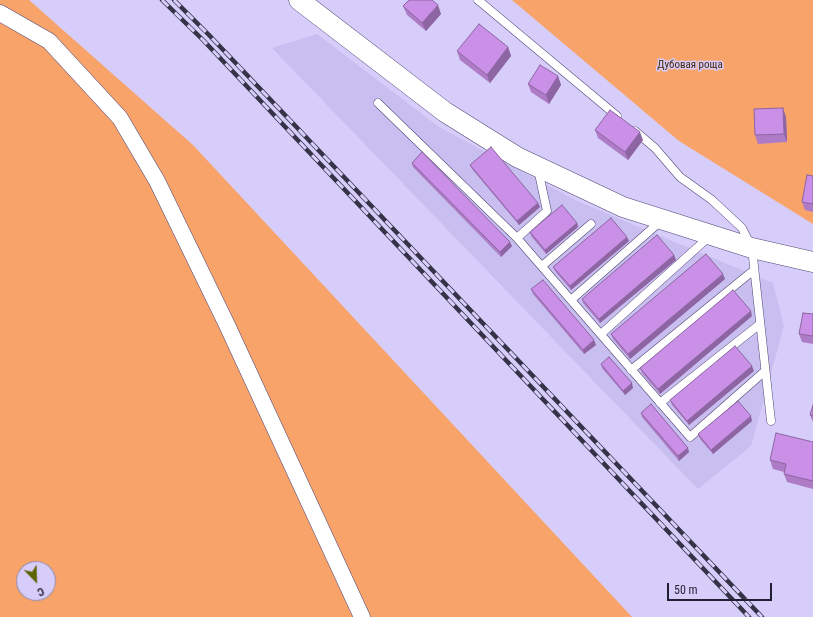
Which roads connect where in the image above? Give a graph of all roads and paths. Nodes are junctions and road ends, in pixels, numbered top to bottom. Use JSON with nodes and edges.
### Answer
{"nodes":[{"id":1,"x":299,"y":0,"type":"edge"},
{"id":2,"x":478,"y":0,"type":"edge"},
{"id":3,"x":0,"y":13,"type":"edge"},
{"id":4,"x":378,"y":103,"type":"dead end"},
{"id":5,"x":537,"y":166,"type":"junction"},
{"id":6,"x":662,"y":220,"type":"junction"},
{"id":7,"x":592,"y":224,"type":"dead end"},
{"id":8,"x":712,"y":235,"type":"junction"},
{"id":9,"x":517,"y":238,"type":"junction"},
{"id":10,"x":752,"y":248,"type":"junction"},
{"id":11,"x":813,"y":262,"type":"edge"},
{"id":12,"x":542,"y":266,"type":"junction"},
{"id":13,"x":754,"y":270,"type":"junction"},
{"id":14,"x":571,"y":300,"type":"junction"},
{"id":15,"x":760,"y":324,"type":"junction"},
{"id":16,"x":601,"y":334,"type":"junction"},
{"id":17,"x":631,"y":370,"type":"junction"},
{"id":18,"x":765,"y":370,"type":"junction"},
{"id":19,"x":660,"y":403,"type":"junction"},
{"id":20,"x":770,"y":421,"type":"dead end"},
{"id":21,"x":362,"y":617,"type":"edge"}],
"edges":[{"from":1,"to":5,"type":"street"},
{"from":2,"to":10,"type":"lane"},
{"from":3,"to":21,"type":"street"},
{"from":4,"to":9,"type":"lane"},
{"from":5,"to":6,"type":"street"},
{"from":5,"to":9,"type":"lane"},
{"from":6,"to":8,"type":"street"},
{"from":6,"to":14,"type":"lane"},
{"from":7,"to":12,"type":"lane"},
{"from":8,"to":10,"type":"street"},
{"from":8,"to":16,"type":"lane"},
{"from":9,"to":12,"type":"lane"},
{"from":10,"to":11,"type":"street"},
{"from":10,"to":13,"type":"lane"},
{"from":12,"to":14,"type":"lane"},
{"from":13,"to":15,"type":"lane"},
{"from":13,"to":17,"type":"lane"},
{"from":14,"to":16,"type":"lane"},
{"from":15,"to":18,"type":"lane"},
{"from":15,"to":19,"type":"lane"},
{"from":16,"to":17,"type":"lane"},
{"from":17,"to":19,"type":"lane"},
{"from":18,"to":19,"type":"lane"},
{"from":18,"to":20,"type":"lane"}]}
